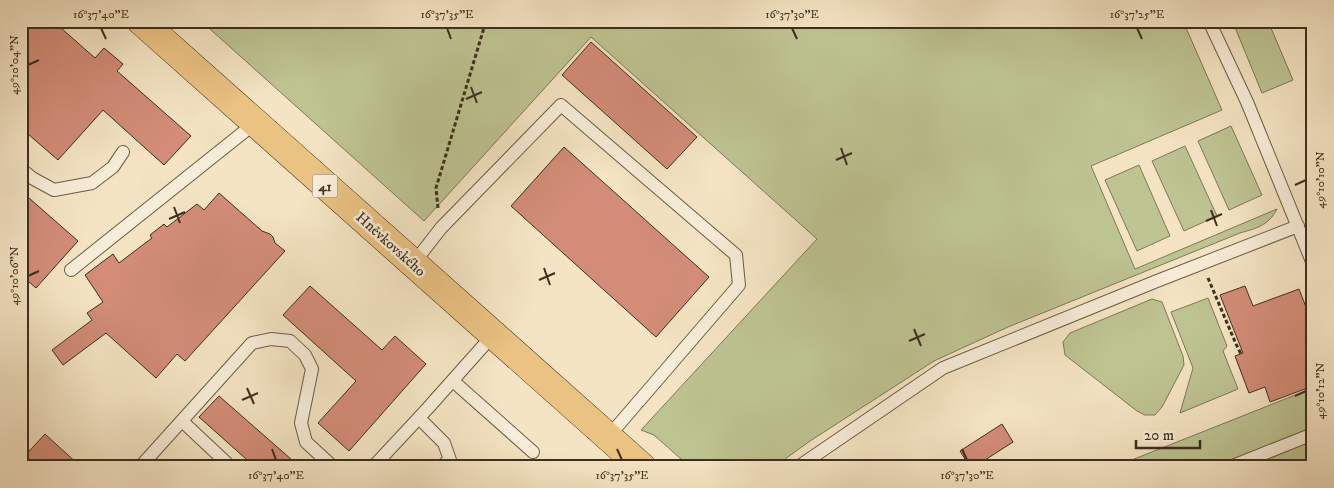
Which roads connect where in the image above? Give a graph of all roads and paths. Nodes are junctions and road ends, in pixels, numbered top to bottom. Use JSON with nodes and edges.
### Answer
{"nodes":[{"id":1,"x":141,"y":21,"type":"edge"},
{"id":2,"x":486,"y":21,"type":"edge"},
{"id":3,"x":1209,"y":21,"type":"edge"},
{"id":4,"x":255,"y":123,"type":"junction"},
{"id":5,"x":123,"y":152,"type":"dead end"},
{"id":6,"x":21,"y":169,"type":"edge"},
{"id":7,"x":1298,"y":226,"type":"junction"},
{"id":8,"x":441,"y":228,"type":"junction"},
{"id":9,"x":1202,"y":263,"type":"junction"},
{"id":10,"x":413,"y":264,"type":"junction"},
{"id":11,"x":1313,"y":264,"type":"edge"},
{"id":12,"x":71,"y":270,"type":"dead end"},
{"id":13,"x":493,"y":335,"type":"junction"},
{"id":14,"x":1241,"y":354,"type":"dead end"},
{"id":15,"x":452,"y":381,"type":"junction"},
{"id":16,"x":419,"y":418,"type":"junction"},
{"id":17,"x":182,"y":421,"type":"junction"},
{"id":18,"x":1313,"y":434,"type":"edge"},
{"id":19,"x":608,"y":436,"type":"junction"},
{"id":20,"x":533,"y":452,"type":"dead end"},
{"id":21,"x":140,"y":467,"type":"edge"},
{"id":22,"x":231,"y":467,"type":"edge"},
{"id":23,"x":333,"y":467,"type":"edge"},
{"id":24,"x":373,"y":467,"type":"edge"},
{"id":25,"x":440,"y":467,"type":"edge"},
{"id":26,"x":642,"y":467,"type":"edge"},
{"id":27,"x":798,"y":467,"type":"edge"},
{"id":28,"x":1230,"y":467,"type":"edge"}],
"edges":[{"from":1,"to":4,"type":"main road","name":"Hněvkovského","number":"41"},
{"from":2,"to":8,"type":"path"},
{"from":3,"to":7,"type":"lane"},
{"from":4,"to":10,"type":"main road","name":"Hněvkovského","number":"41"},
{"from":4,"to":12,"type":"lane"},
{"from":5,"to":6,"type":"lane"},
{"from":7,"to":9,"type":"lane"},
{"from":7,"to":11,"type":"lane"},
{"from":8,"to":10,"type":"lane"},
{"from":8,"to":19,"type":"lane"},
{"from":9,"to":14,"type":"path"},
{"from":9,"to":27,"type":"lane"},
{"from":10,"to":13,"type":"main road","name":"Hněvkovského","number":"41"},
{"from":13,"to":15,"type":"lane"},
{"from":13,"to":19,"type":"main road","name":"Hněvkovského","number":"41"},
{"from":15,"to":16,"type":"lane"},
{"from":15,"to":20,"type":"lane"},
{"from":16,"to":24,"type":"lane"},
{"from":16,"to":25,"type":"lane"},
{"from":17,"to":21,"type":"lane"},
{"from":17,"to":22,"type":"lane"},
{"from":17,"to":23,"type":"lane"},
{"from":18,"to":28,"type":"lane"},
{"from":19,"to":26,"type":"main road","name":"Hněvkovského","number":"41"}]}
